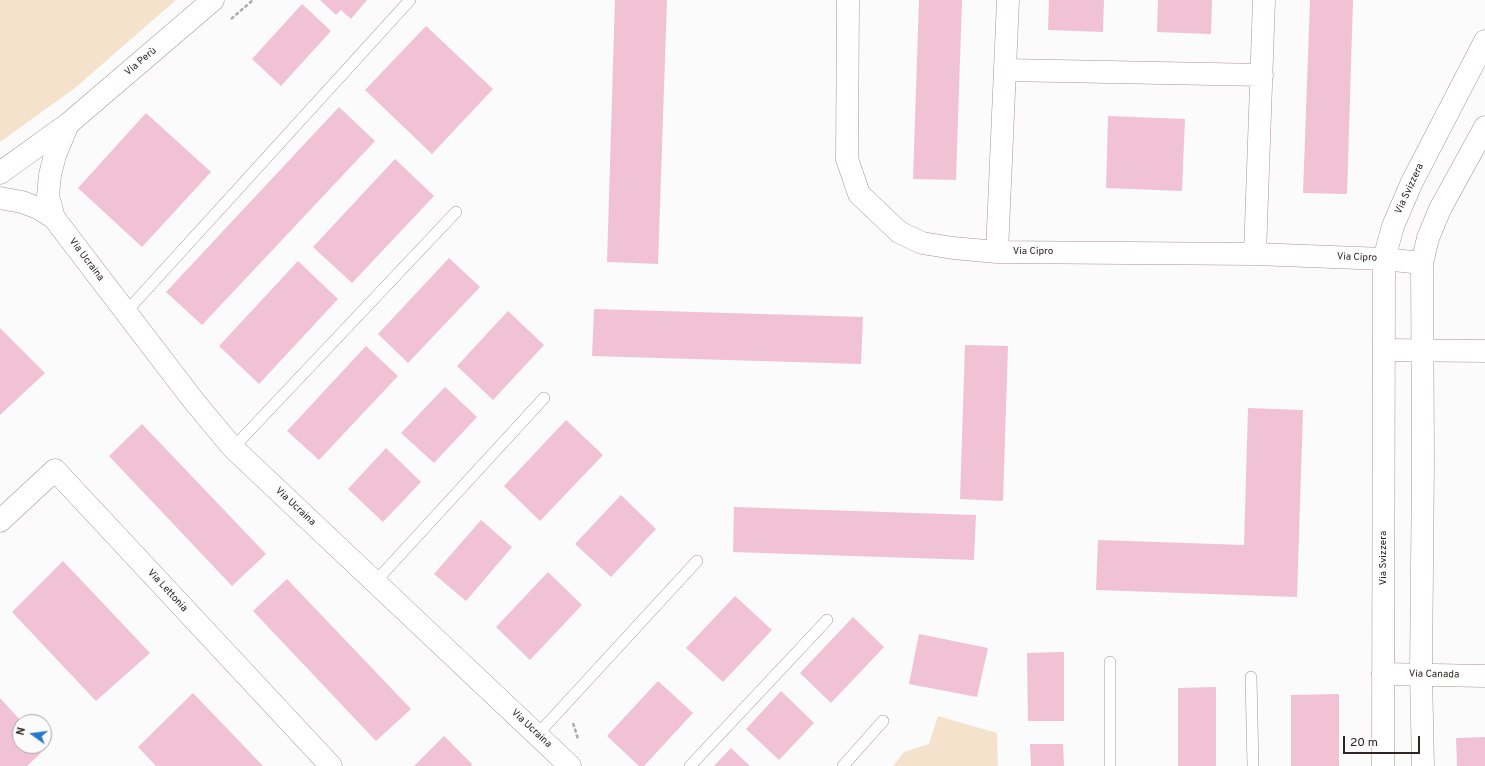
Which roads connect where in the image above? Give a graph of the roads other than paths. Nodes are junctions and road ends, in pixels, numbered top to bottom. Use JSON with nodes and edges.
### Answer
{"nodes":[{"id":1,"x":213,"y":0,"type":"edge"},
{"id":2,"x":410,"y":0,"type":"edge"},
{"id":3,"x":848,"y":0,"type":"edge"},
{"id":4,"x":1008,"y":0,"type":"edge"},
{"id":5,"x":1264,"y":0,"type":"edge"},
{"id":6,"x":1485,"y":41,"type":"edge"},
{"id":7,"x":1006,"y":70,"type":"junction"},
{"id":8,"x":1262,"y":75,"type":"junction"},
{"id":9,"x":68,"y":124,"type":"junction"},
{"id":10,"x":1485,"y":127,"type":"edge"},
{"id":11,"x":0,"y":173,"type":"edge"},
{"id":12,"x":0,"y":198,"type":"edge"},
{"id":13,"x":456,"y":212,"type":"dead end"},
{"id":14,"x":54,"y":218,"type":"junction"},
{"id":15,"x":998,"y":252,"type":"junction"},
{"id":16,"x":1255,"y":254,"type":"junction"},
{"id":17,"x":1384,"y":259,"type":"junction"},
{"id":18,"x":1422,"y":263,"type":"junction"},
{"id":19,"x":126,"y":312,"type":"junction"},
{"id":20,"x":1385,"y":350,"type":"junction"},
{"id":21,"x":1422,"y":350,"type":"junction"},
{"id":22,"x":1485,"y":351,"type":"edge"},
{"id":23,"x":544,"y":398,"type":"dead end"},
{"id":24,"x":233,"y":448,"type":"junction"},
{"id":25,"x":0,"y":521,"type":"edge"},
{"id":26,"x":697,"y":561,"type":"dead end"},
{"id":27,"x":375,"y":582,"type":"junction"},
{"id":28,"x":827,"y":620,"type":"dead end"},
{"id":29,"x":1110,"y":662,"type":"dead end"},
{"id":30,"x":1383,"y":674,"type":"junction"},
{"id":31,"x":1421,"y":674,"type":"junction"},
{"id":32,"x":1485,"y":676,"type":"edge"},
{"id":33,"x":1251,"y":677,"type":"dead end"},
{"id":34,"x":883,"y":721,"type":"dead end"},
{"id":35,"x":537,"y":735,"type":"junction"},
{"id":36,"x":331,"y":766,"type":"edge"},
{"id":37,"x":570,"y":766,"type":"edge"},
{"id":38,"x":690,"y":766,"type":"edge"},
{"id":39,"x":843,"y":766,"type":"edge"},
{"id":40,"x":1110,"y":766,"type":"edge"},
{"id":41,"x":1253,"y":766,"type":"edge"},
{"id":42,"x":1384,"y":766,"type":"edge"},
{"id":43,"x":1422,"y":766,"type":"edge"}],
"edges":[{"from":1,"to":9,"type":"street","name":"Via Perù"},
{"from":2,"to":19,"type":"lane"},
{"from":3,"to":15,"type":"street","name":"Via Cipro"},
{"from":4,"to":7,"type":"street"},
{"from":5,"to":8,"type":"street"},
{"from":6,"to":17,"type":"street","name":"Via Svizzera"},
{"from":7,"to":8,"type":"street"},
{"from":7,"to":15,"type":"street"},
{"from":8,"to":16,"type":"street"},
{"from":9,"to":11,"type":"street","name":"Via Perù"},
{"from":9,"to":14,"type":"street","name":"Via Ucraina"},
{"from":10,"to":18,"type":"street"},
{"from":12,"to":14,"type":"street","name":"Via Ucraina"},
{"from":13,"to":24,"type":"lane"},
{"from":14,"to":19,"type":"street","name":"Via Ucraina"},
{"from":15,"to":16,"type":"street","name":"Via Cipro"},
{"from":16,"to":17,"type":"street","name":"Via Cipro"},
{"from":17,"to":18,"type":"street","name":"Via Cipro"},
{"from":17,"to":20,"type":"street","name":"Via Svizzera"},
{"from":18,"to":21,"type":"street"},
{"from":19,"to":24,"type":"street","name":"Via Ucraina"},
{"from":20,"to":21,"type":"street"},
{"from":20,"to":30,"type":"street","name":"Via Svizzera"},
{"from":21,"to":22,"type":"street"},
{"from":21,"to":31,"type":"street"},
{"from":23,"to":27,"type":"lane"},
{"from":24,"to":27,"type":"street","name":"Via Ucraina"},
{"from":25,"to":36,"type":"street","name":"Via Lettonia"},
{"from":26,"to":35,"type":"lane"},
{"from":27,"to":35,"type":"street","name":"Via Ucraina"},
{"from":28,"to":38,"type":"lane"},
{"from":29,"to":40,"type":"lane"},
{"from":30,"to":31,"type":"street","name":"Via Canada"},
{"from":30,"to":42,"type":"street","name":"Via Svizzera"},
{"from":31,"to":32,"type":"street","name":"Via Canada"},
{"from":31,"to":43,"type":"street"},
{"from":33,"to":41,"type":"lane"},
{"from":34,"to":39,"type":"lane"},
{"from":35,"to":37,"type":"street","name":"Via Ucraina"}]}
